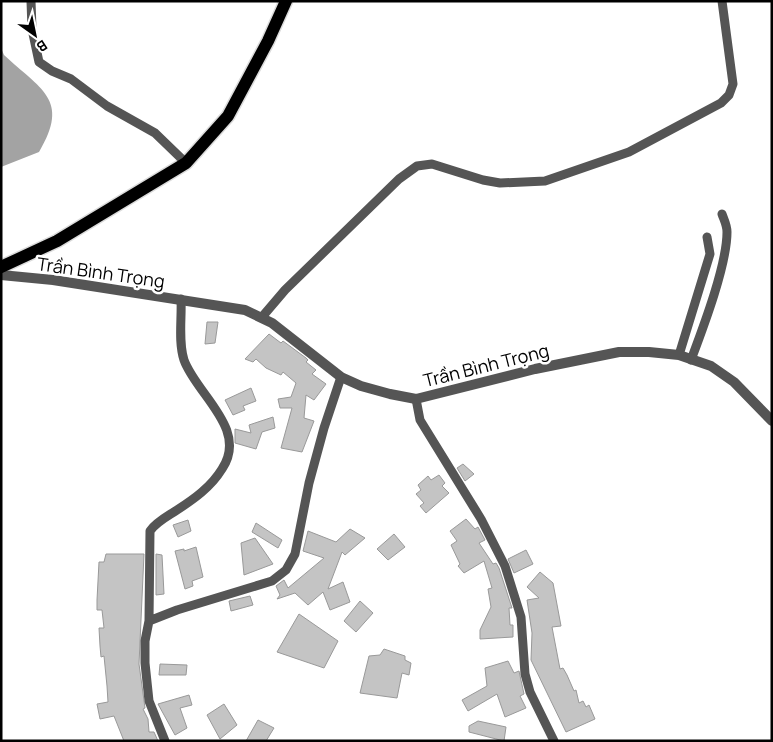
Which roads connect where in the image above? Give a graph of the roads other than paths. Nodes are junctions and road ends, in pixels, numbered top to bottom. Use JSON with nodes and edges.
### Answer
{"nodes":[{"id":1,"x":31,"y":1,"type":"edge"},
{"id":2,"x":286,"y":1,"type":"edge"},
{"id":3,"x":722,"y":1,"type":"edge"},
{"id":4,"x":186,"y":163,"type":"junction"},
{"id":5,"x":722,"y":214,"type":"dead end"},
{"id":6,"x":707,"y":237,"type":"dead end"},
{"id":7,"x":1,"y":267,"type":"edge"},
{"id":8,"x":1,"y":276,"type":"edge"},
{"id":9,"x":181,"y":299,"type":"junction"},
{"id":10,"x":262,"y":317,"type":"junction"},
{"id":11,"x":678,"y":355,"type":"junction"},
{"id":12,"x":691,"y":360,"type":"junction"},
{"id":13,"x":340,"y":376,"type":"junction"},
{"id":14,"x":416,"y":399,"type":"junction"},
{"id":15,"x":772,"y":422,"type":"edge"},
{"id":16,"x":149,"y":621,"type":"junction"},
{"id":17,"x":165,"y":741,"type":"edge"},
{"id":18,"x":554,"y":741,"type":"edge"}],
"edges":[{"from":1,"to":4,"type":"street"},
{"from":2,"to":4,"type":"main road"},
{"from":3,"to":10,"type":"street"},
{"from":4,"to":7,"type":"main road"},
{"from":5,"to":12,"type":"street"},
{"from":6,"to":11,"type":"street"},
{"from":8,"to":9,"type":"street","name":"Trần Bình Trọng"},
{"from":9,"to":10,"type":"street","name":"Trần Bình Trọng"},
{"from":9,"to":16,"type":"street"},
{"from":10,"to":13,"type":"street","name":"Trần Bình Trọng"},
{"from":11,"to":12,"type":"street","name":"Trần Bình Trọng"},
{"from":11,"to":14,"type":"street","name":"Trần Bình Trọng"},
{"from":12,"to":15,"type":"street","name":"Trần Bình Trọng"},
{"from":13,"to":14,"type":"street","name":"Trần Bình Trọng"},
{"from":13,"to":16,"type":"street"},
{"from":14,"to":18,"type":"street"},
{"from":16,"to":17,"type":"street"}]}
